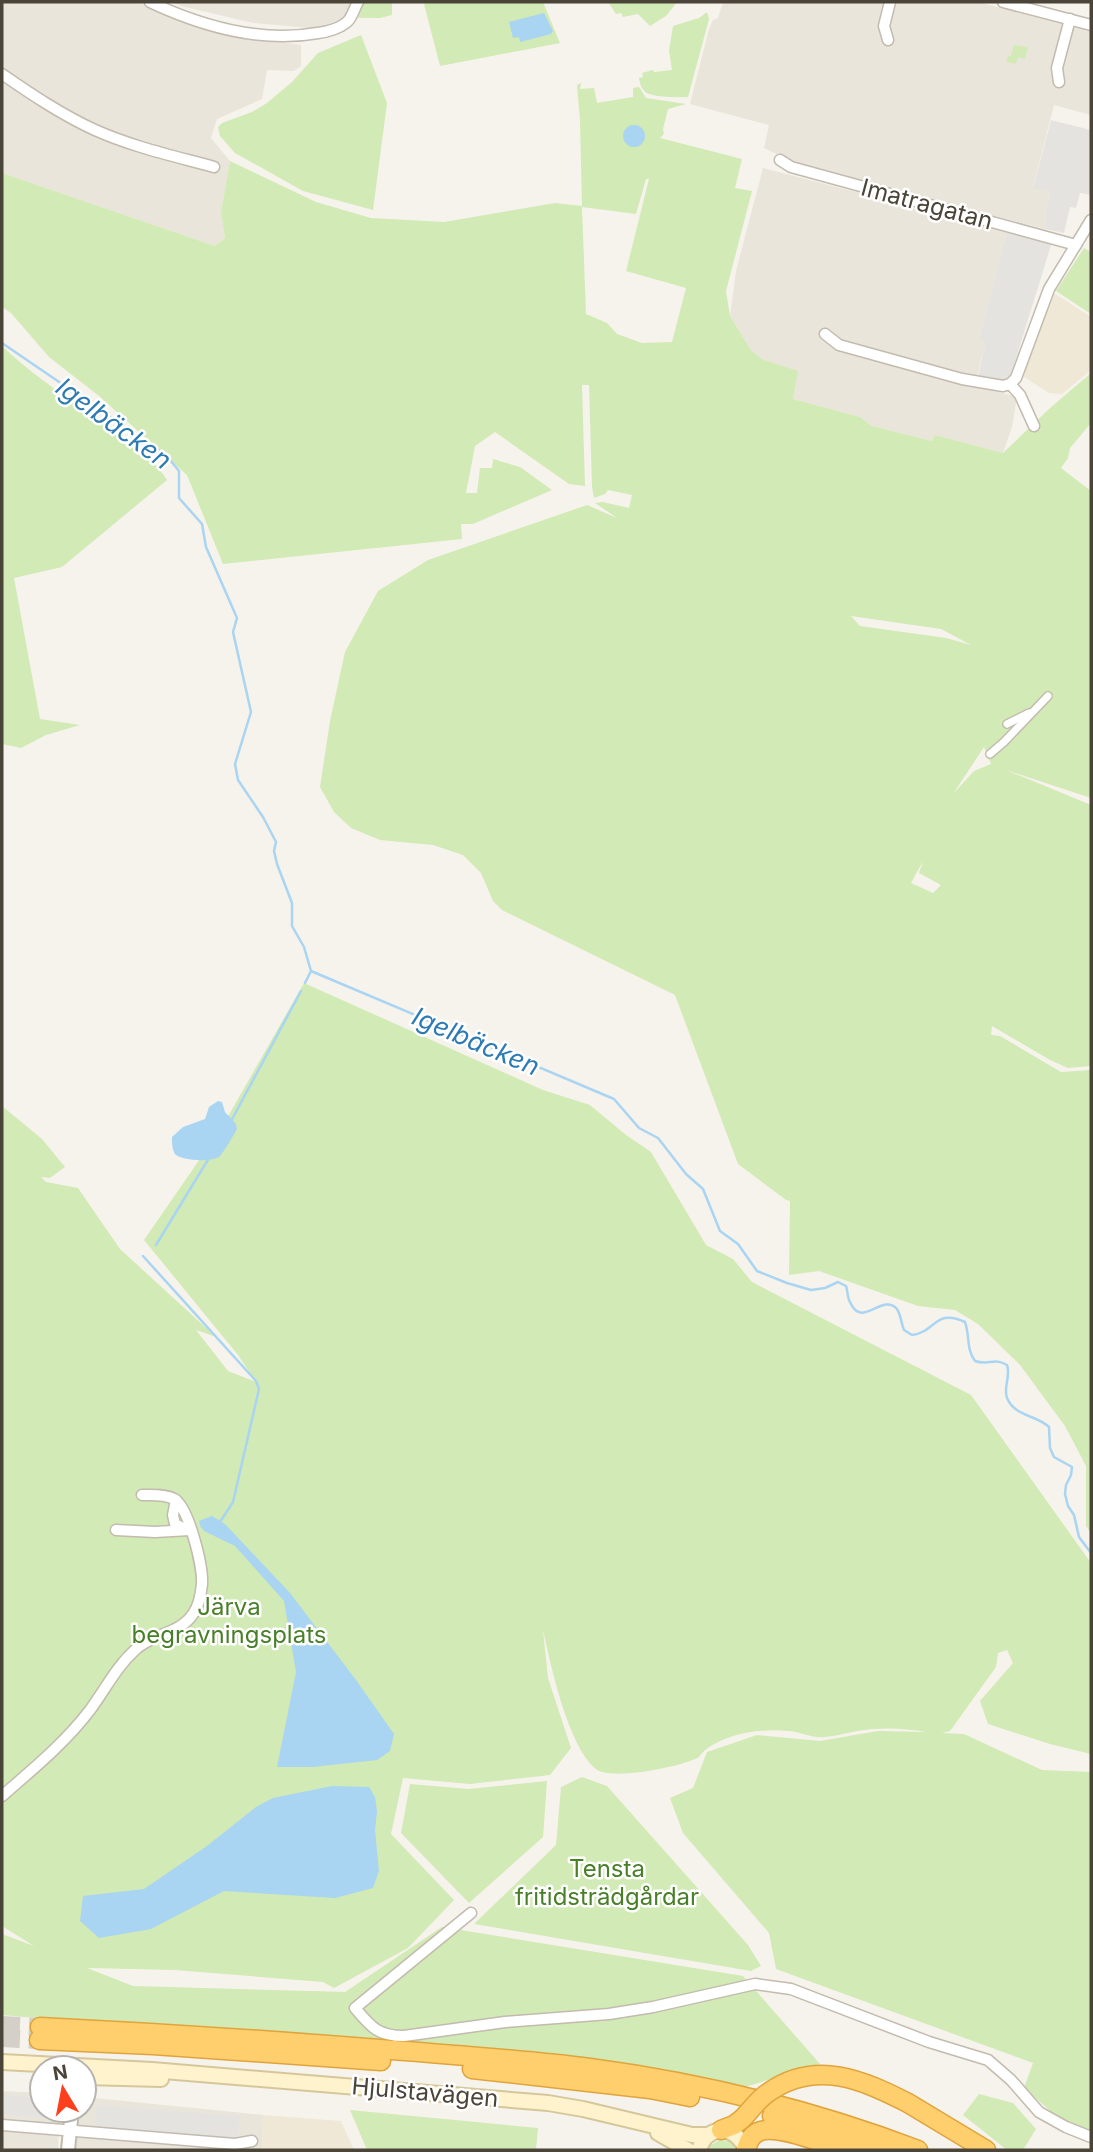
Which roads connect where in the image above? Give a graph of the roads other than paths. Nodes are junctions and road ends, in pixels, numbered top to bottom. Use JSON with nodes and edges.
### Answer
{"nodes":[{"id":1,"x":150,"y":2,"type":"edge"},
{"id":2,"x":358,"y":2,"type":"edge"},
{"id":3,"x":890,"y":2,"type":"edge"},
{"id":4,"x":1003,"y":2,"type":"edge"},
{"id":5,"x":1070,"y":19,"type":"junction"},
{"id":6,"x":1091,"y":25,"type":"edge"},
{"id":7,"x":888,"y":40,"type":"dead end"},
{"id":8,"x":2,"y":74,"type":"edge"},
{"id":9,"x":1059,"y":82,"type":"dead end"},
{"id":10,"x":780,"y":160,"type":"dead end"},
{"id":11,"x":214,"y":167,"type":"dead end"},
{"id":12,"x":1091,"y":220,"type":"edge"},
{"id":13,"x":1076,"y":245,"type":"junction"},
{"id":14,"x":825,"y":334,"type":"dead end"},
{"id":15,"x":1010,"y":384,"type":"junction"},
{"id":16,"x":1034,"y":426,"type":"dead end"},
{"id":17,"x":1048,"y":696,"type":"dead end"},
{"id":18,"x":1034,"y":710,"type":"junction"},
{"id":19,"x":1007,"y":724,"type":"dead end"},
{"id":20,"x":998,"y":733,"type":"dead end"},
{"id":21,"x":1004,"y":742,"type":"junction"},
{"id":22,"x":990,"y":754,"type":"dead end"},
{"id":23,"x":142,"y":1495,"type":"dead end"},
{"id":24,"x":116,"y":1530,"type":"dead end"},
{"id":25,"x":189,"y":1530,"type":"junction"},
{"id":26,"x":2,"y":1796,"type":"edge"},
{"id":27,"x":471,"y":1913,"type":"dead end"},
{"id":28,"x":39,"y":2033,"type":"tunnel mouth"},
{"id":29,"x":2,"y":2062,"type":"edge"},
{"id":30,"x":28,"y":2065,"type":"edge"},
{"id":31,"x":2,"y":2069,"type":"edge"},
{"id":32,"x":98,"y":2071,"type":"edge"},
{"id":33,"x":28,"y":2072,"type":"edge"},
{"id":34,"x":588,"y":2075,"type":"junction"},
{"id":35,"x":638,"y":2123,"type":"junction"},
{"id":36,"x":70,"y":2124,"type":"edge"},
{"id":37,"x":2,"y":2126,"type":"edge"},
{"id":38,"x":69,"y":2132,"type":"junction"},
{"id":39,"x":715,"y":2133,"type":"junction"},
{"id":40,"x":1091,"y":2137,"type":"edge"},
{"id":41,"x":252,"y":2141,"type":"dead end"},
{"id":42,"x":68,"y":2150,"type":"edge"},
{"id":43,"x":688,"y":2150,"type":"edge"},
{"id":44,"x":699,"y":2150,"type":"edge"},
{"id":45,"x":746,"y":2150,"type":"edge"},
{"id":46,"x":844,"y":2150,"type":"edge"},
{"id":47,"x":885,"y":2150,"type":"edge"},
{"id":48,"x":918,"y":2150,"type":"edge"},
{"id":49,"x":986,"y":2150,"type":"edge"}],
"edges":[{"from":1,"to":2,"type":"street"},
{"from":3,"to":7,"type":"street"},
{"from":4,"to":5,"type":"street"},
{"from":5,"to":6,"type":"street"},
{"from":5,"to":9,"type":"street"},
{"from":8,"to":11,"type":"street"},
{"from":10,"to":13,"type":"street","name":"Imatragatan"},
{"from":12,"to":13,"type":"street"},
{"from":13,"to":15,"type":"street"},
{"from":14,"to":15,"type":"street"},
{"from":15,"to":16,"type":"street"},
{"from":17,"to":18,"type":"street"},
{"from":18,"to":19,"type":"street"},
{"from":18,"to":21,"type":"street"},
{"from":20,"to":21,"type":"street"},
{"from":21,"to":22,"type":"street"},
{"from":23,"to":25,"type":"street"},
{"from":24,"to":25,"type":"street"},
{"from":25,"to":26,"type":"street"},
{"from":27,"to":40,"type":"street"},
{"from":28,"to":34,"type":"highway"},
{"from":29,"to":30,"type":"main road","name":"Hjulstavägen"},
{"from":31,"to":33,"type":"main road"},
{"from":32,"to":35,"type":"main road","name":"Hjulstavägen"},
{"from":34,"to":47,"type":"highway"},
{"from":34,"to":48,"type":"highway"},
{"from":35,"to":39,"type":"main road","name":"Hjulstavägen"},
{"from":35,"to":43,"type":"main road","name":"Hjulstavägen"},
{"from":36,"to":38,"type":"street"},
{"from":37,"to":38,"type":"street"},
{"from":38,"to":41,"type":"street"},
{"from":38,"to":42,"type":"street"},
{"from":39,"to":44,"type":"main road"},
{"from":39,"to":45,"type":"main road"},
{"from":39,"to":49,"type":"highway","bridge":true},
{"from":45,"to":46,"type":"highway"}]}
